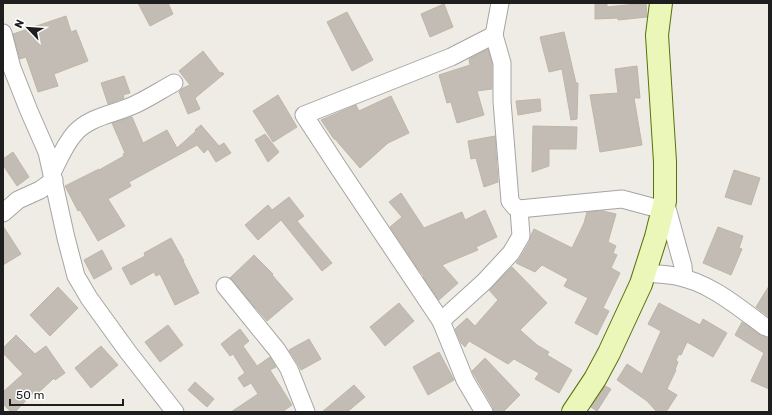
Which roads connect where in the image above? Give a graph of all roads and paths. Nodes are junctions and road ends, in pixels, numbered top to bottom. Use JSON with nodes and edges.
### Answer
{"nodes":[{"id":1,"x":500,"y":3,"type":"edge"},
{"id":2,"x":661,"y":3,"type":"edge"},
{"id":3,"x":3,"y":33,"type":"edge"},
{"id":4,"x":494,"y":35,"type":"junction"},
{"id":5,"x":174,"y":83,"type":"dead end"},
{"id":6,"x":53,"y":176,"type":"junction"},
{"id":7,"x":664,"y":206,"type":"junction"},
{"id":8,"x":520,"y":209,"type":"junction"},
{"id":9,"x":3,"y":213,"type":"edge"},
{"id":10,"x":644,"y":272,"type":"junction"},
{"id":11,"x":684,"y":278,"type":"junction"},
{"id":12,"x":225,"y":286,"type":"dead end"},
{"id":13,"x":441,"y":321,"type":"junction"},
{"id":14,"x":769,"y":328,"type":"edge"},
{"id":15,"x":175,"y":412,"type":"edge"},
{"id":16,"x":306,"y":412,"type":"edge"},
{"id":17,"x":484,"y":412,"type":"edge"},
{"id":18,"x":575,"y":412,"type":"edge"}],
"edges":[{"from":1,"to":4,"type":"street"},
{"from":2,"to":7,"type":"street"},
{"from":3,"to":6,"type":"street"},
{"from":4,"to":8,"type":"street"},
{"from":4,"to":13,"type":"street"},
{"from":5,"to":6,"type":"street"},
{"from":6,"to":9,"type":"street"},
{"from":6,"to":15,"type":"street"},
{"from":7,"to":8,"type":"street"},
{"from":7,"to":10,"type":"street"},
{"from":7,"to":11,"type":"street"},
{"from":8,"to":13,"type":"street"},
{"from":10,"to":11,"type":"street"},
{"from":10,"to":18,"type":"street"},
{"from":11,"to":14,"type":"street"},
{"from":12,"to":16,"type":"street"},
{"from":13,"to":17,"type":"street"}]}
